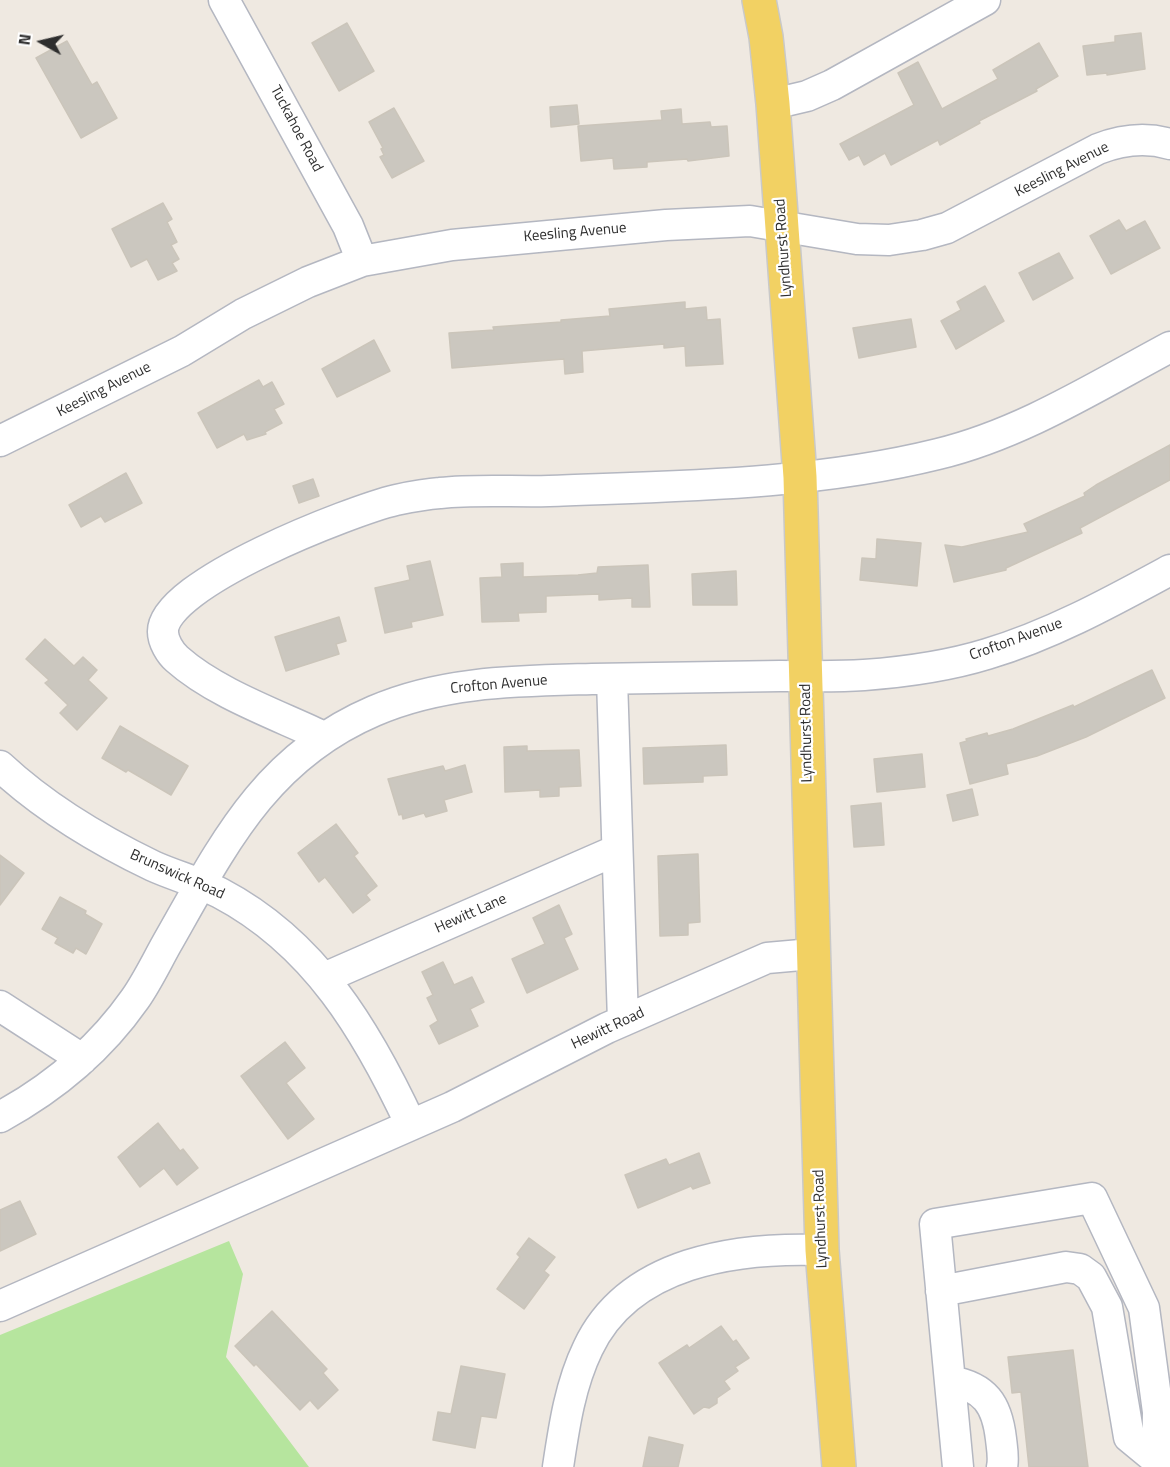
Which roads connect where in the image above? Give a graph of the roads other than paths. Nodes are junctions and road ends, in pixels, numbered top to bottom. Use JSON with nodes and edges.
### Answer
{"nodes":[{"id":1,"x":759,"y":0,"type":"edge"},
{"id":2,"x":985,"y":0,"type":"edge"},
{"id":3,"x":228,"y":1,"type":"edge"},
{"id":4,"x":773,"y":104,"type":"junction"},
{"id":5,"x":1170,"y":144,"type":"edge"},
{"id":6,"x":782,"y":228,"type":"junction"},
{"id":7,"x":362,"y":261,"type":"junction"},
{"id":8,"x":1170,"y":347,"type":"edge"},
{"id":9,"x":0,"y":441,"type":"edge"},
{"id":10,"x":800,"y":477,"type":"junction"},
{"id":11,"x":1170,"y":570,"type":"edge"},
{"id":12,"x":806,"y":676,"type":"junction"},
{"id":13,"x":612,"y":679,"type":"junction"},
{"id":14,"x":324,"y":737,"type":"junction"},
{"id":15,"x":0,"y":766,"type":"edge"},
{"id":16,"x":617,"y":850,"type":"junction"},
{"id":17,"x":200,"y":885,"type":"junction"},
{"id":18,"x":812,"y":954,"type":"junction"},
{"id":19,"x":324,"y":978,"type":"junction"},
{"id":20,"x":0,"y":1006,"type":"edge"},
{"id":21,"x":623,"y":1021,"type":"junction"},
{"id":22,"x":82,"y":1059,"type":"junction"},
{"id":23,"x":0,"y":1117,"type":"edge"},
{"id":24,"x":411,"y":1125,"type":"junction"},
{"id":25,"x":822,"y":1250,"type":"junction"},
{"id":26,"x":1121,"y":1259,"type":"junction"},
{"id":27,"x":1090,"y":1277,"type":"junction"},
{"id":28,"x":941,"y":1291,"type":"junction"},
{"id":29,"x":0,"y":1306,"type":"edge"},
{"id":30,"x":950,"y":1381,"type":"junction"},
{"id":31,"x":1157,"y":1464,"type":"edge"},
{"id":32,"x":558,"y":1467,"type":"edge"},
{"id":33,"x":838,"y":1467,"type":"edge"},
{"id":34,"x":957,"y":1467,"type":"edge"},
{"id":35,"x":1002,"y":1467,"type":"edge"}],
"edges":[{"from":1,"to":4,"type":"main road","name":"Lyndhurst Road"},
{"from":2,"to":4,"type":"street"},
{"from":3,"to":7,"type":"street","name":"Tuckahoe Road"},
{"from":4,"to":6,"type":"main road","name":"Lyndhurst Road"},
{"from":5,"to":6,"type":"street","name":"Keesling Avenue"},
{"from":6,"to":7,"type":"street","name":"Keesling Avenue"},
{"from":6,"to":10,"type":"main road","name":"Lyndhurst Road"},
{"from":7,"to":9,"type":"street","name":"Keesling Avenue"},
{"from":8,"to":10,"type":"street"},
{"from":10,"to":12,"type":"main road","name":"Lyndhurst Road"},
{"from":10,"to":14,"type":"street"},
{"from":11,"to":12,"type":"street","name":"Crofton Avenue"},
{"from":12,"to":13,"type":"street","name":"Crofton Avenue"},
{"from":12,"to":18,"type":"main road","name":"Lyndhurst Road"},
{"from":13,"to":14,"type":"street","name":"Crofton Avenue"},
{"from":13,"to":16,"type":"street"},
{"from":14,"to":17,"type":"street","name":"Crofton Avenue"},
{"from":15,"to":17,"type":"street","name":"Brunswick Road"},
{"from":16,"to":19,"type":"street","name":"Hewitt Lane"},
{"from":16,"to":21,"type":"street"},
{"from":17,"to":19,"type":"street","name":"Brunswick Road"},
{"from":17,"to":22,"type":"street","name":"Crofton Avenue"},
{"from":18,"to":21,"type":"street","name":"Hewitt Road"},
{"from":18,"to":25,"type":"main road","name":"Lyndhurst Road"},
{"from":19,"to":24,"type":"street","name":"Brunswick Road"},
{"from":20,"to":22,"type":"street"},
{"from":21,"to":24,"type":"street","name":"Hewitt Road"},
{"from":22,"to":23,"type":"street","name":"Crofton Avenue"},
{"from":24,"to":29,"type":"street","name":"Hewitt Road"},
{"from":25,"to":32,"type":"street"},
{"from":25,"to":33,"type":"main road","name":"Lyndhurst Road"},
{"from":26,"to":27,"type":"street"},
{"from":26,"to":28,"type":"street"},
{"from":26,"to":31,"type":"street"},
{"from":27,"to":28,"type":"street"},
{"from":27,"to":31,"type":"street"},
{"from":28,"to":30,"type":"street"},
{"from":30,"to":34,"type":"street"},
{"from":30,"to":35,"type":"street"}]}
